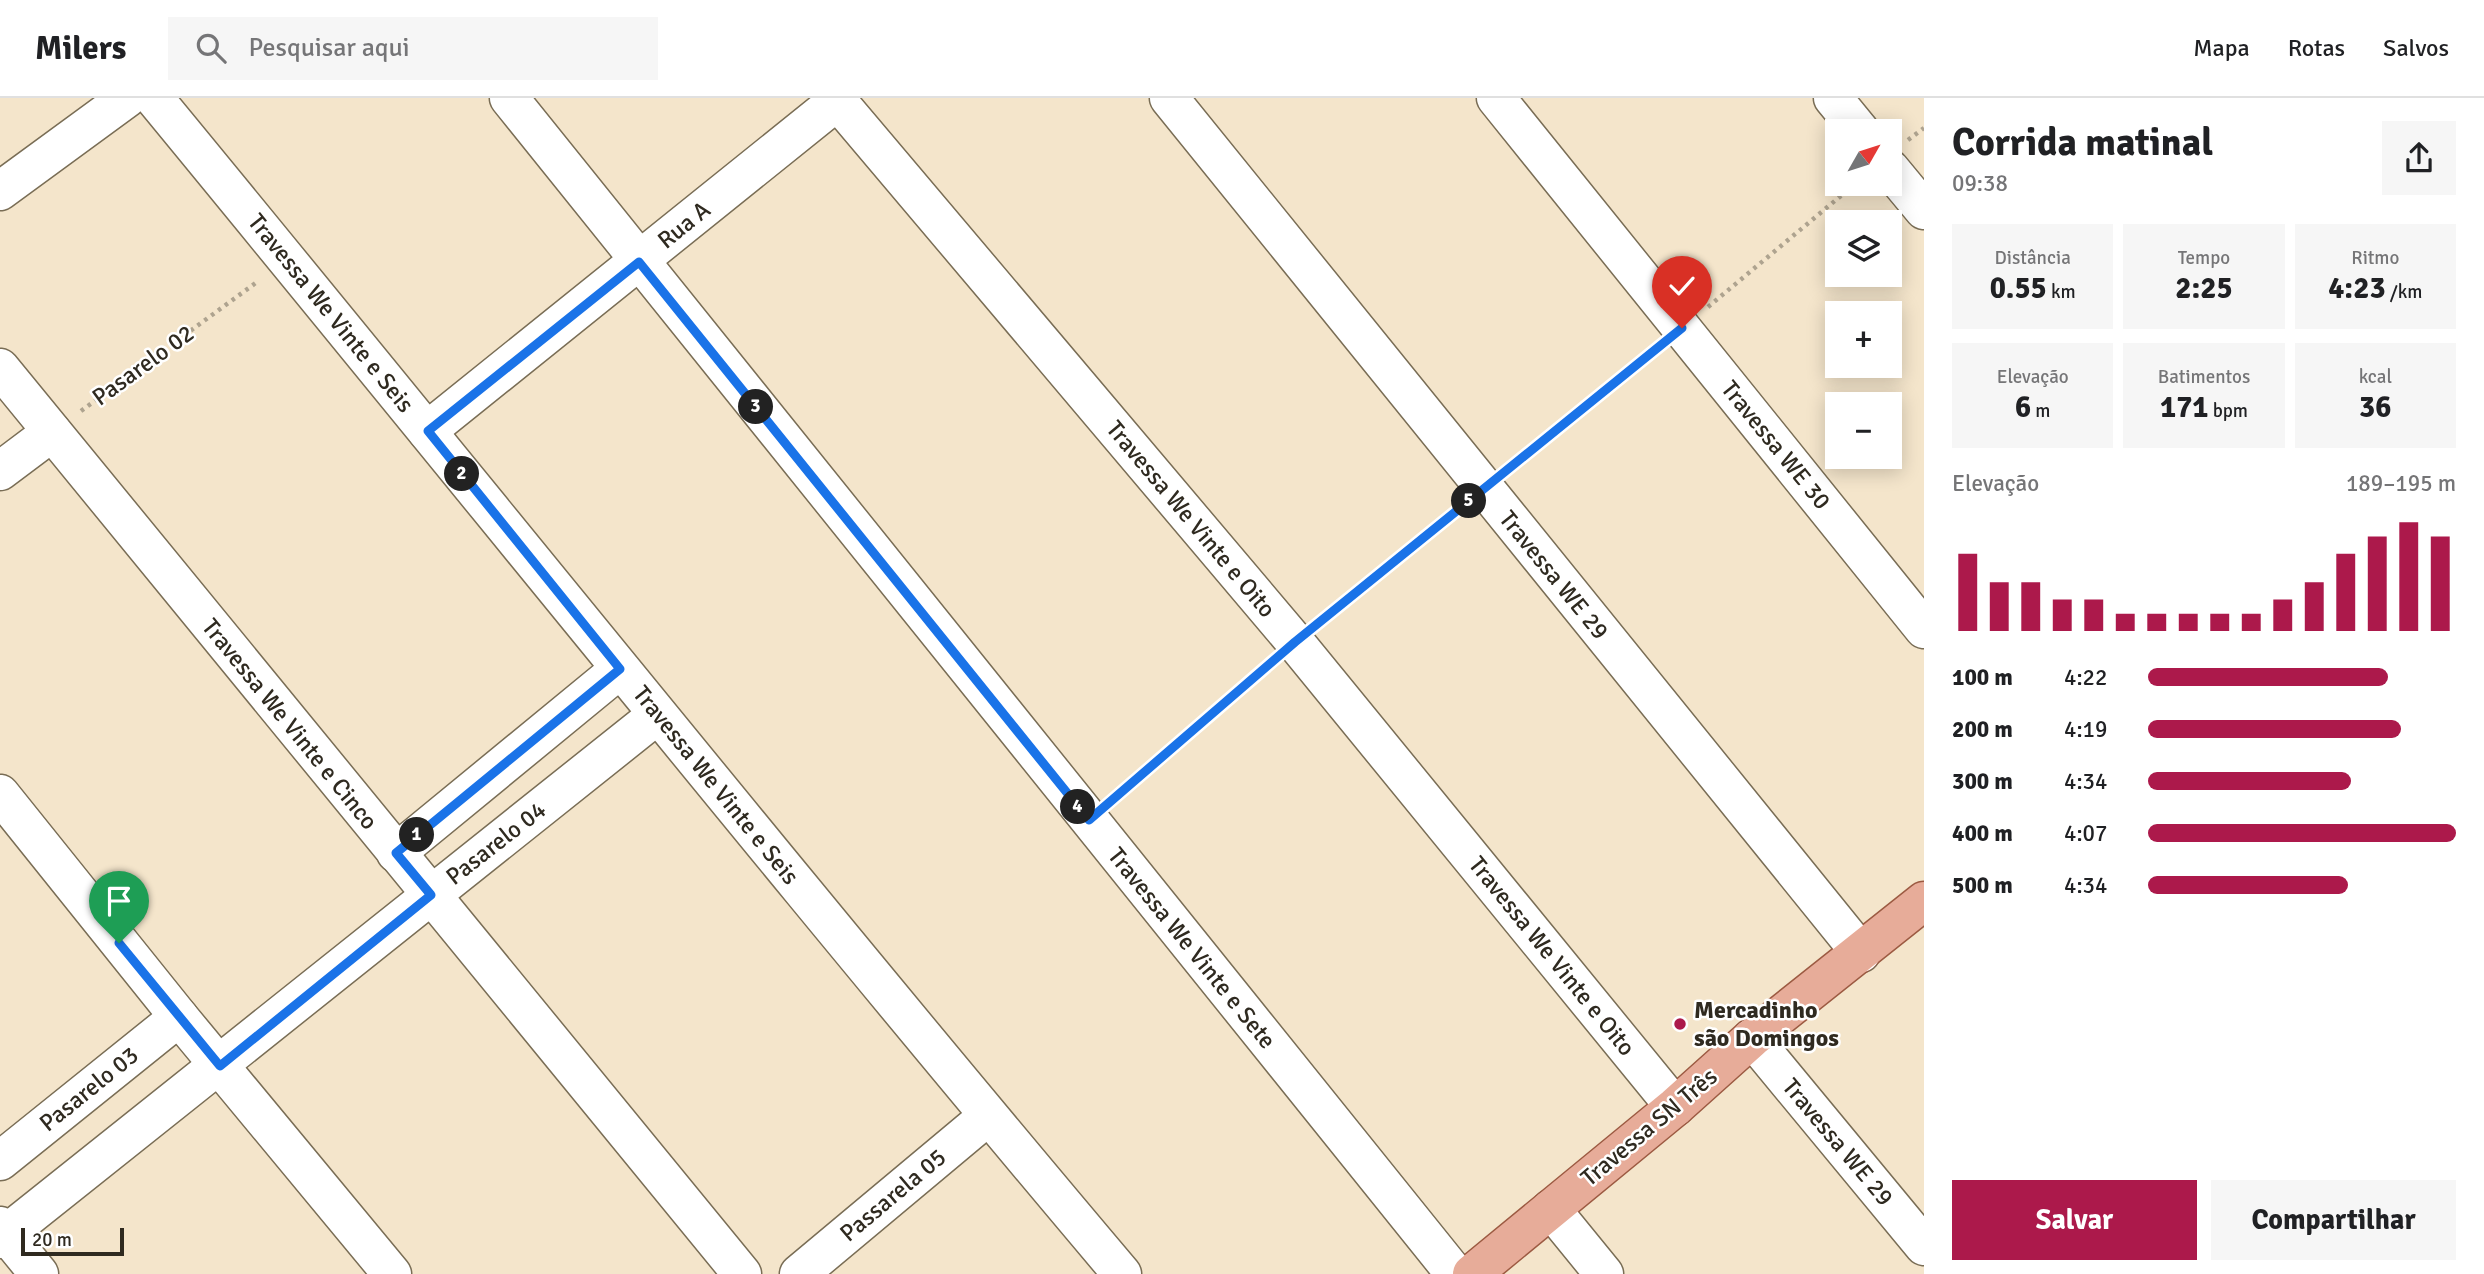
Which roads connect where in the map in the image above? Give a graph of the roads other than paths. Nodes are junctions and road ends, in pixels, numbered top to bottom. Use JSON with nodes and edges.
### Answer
{"nodes":[{"id":1,"x":127,"y":98,"type":"edge"},
{"id":2,"x":154,"y":98,"type":"edge"},
{"id":3,"x":509,"y":98,"type":"edge"},
{"id":4,"x":1169,"y":98,"type":"edge"},
{"id":5,"x":1496,"y":98,"type":"edge"},
{"id":6,"x":1833,"y":98,"type":"edge"},
{"id":7,"x":838,"y":99,"type":"edge"},
{"id":8,"x":1850,"y":119,"type":"edge"},
{"id":9,"x":1902,"y":183,"type":"edge"},
{"id":10,"x":0,"y":191,"type":"edge"},
{"id":11,"x":1924,"y":210,"type":"edge"},
{"id":12,"x":639,"y":262,"type":"junction"},
{"id":13,"x":0,"y":368,"type":"edge"},
{"id":14,"x":428,"y":431,"type":"junction"},
{"id":15,"x":52,"y":432,"type":"junction"},
{"id":16,"x":0,"y":471,"type":"edge"},
{"id":17,"x":1924,"y":629,"type":"edge"},
{"id":18,"x":620,"y":669,"type":"junction"},
{"id":19,"x":657,"y":715,"type":"junction"},
{"id":20,"x":0,"y":794,"type":"edge"},
{"id":21,"x":396,"y":853,"type":"junction"},
{"id":22,"x":431,"y":895,"type":"junction"},
{"id":23,"x":1924,"y":901,"type":"edge"},
{"id":24,"x":1861,"y":953,"type":"junction"},
{"id":25,"x":179,"y":1017,"type":"junction"},
{"id":26,"x":1752,"y":1038,"type":"junction"},
{"id":27,"x":220,"y":1066,"type":"junction"},
{"id":28,"x":1675,"y":1107,"type":"junction"},
{"id":29,"x":988,"y":1116,"type":"junction"},
{"id":30,"x":0,"y":1161,"type":"edge"},
{"id":31,"x":1551,"y":1209,"type":"junction"},
{"id":32,"x":2,"y":1233,"type":"edge"},
{"id":33,"x":1924,"y":1246,"type":"edge"},
{"id":34,"x":39,"y":1274,"type":"edge"},
{"id":35,"x":393,"y":1274,"type":"edge"},
{"id":36,"x":742,"y":1274,"type":"edge"},
{"id":37,"x":799,"y":1274,"type":"edge"},
{"id":38,"x":1122,"y":1274,"type":"edge"},
{"id":39,"x":1455,"y":1274,"type":"edge"},
{"id":40,"x":1472,"y":1274,"type":"edge"},
{"id":41,"x":1604,"y":1274,"type":"edge"}],
"edges":[{"from":1,"to":10,"type":"street"},
{"from":2,"to":14,"type":"street","name":"Travessa We Vinte e Seis"},
{"from":3,"to":12,"type":"street","name":"Travessa We Vinte e Sete"},
{"from":4,"to":24,"type":"street","name":"Travessa WE 29"},
{"from":5,"to":17,"type":"street","name":"Travessa WE 30"},
{"from":6,"to":8,"type":"street"},
{"from":7,"to":12,"type":"street","name":"Rua A"},
{"from":7,"to":28,"type":"street","name":"Travessa We Vinte e Oito"},
{"from":9,"to":11,"type":"street"},
{"from":12,"to":14,"type":"street","name":"Rua A"},
{"from":12,"to":39,"type":"street","name":"Travessa We Vinte e Sete"},
{"from":13,"to":15,"type":"street","name":"Travessa We Vinte e Cinco"},
{"from":14,"to":18,"type":"street","name":"Travessa We Vinte e Seis"},
{"from":15,"to":16,"type":"street"},
{"from":15,"to":21,"type":"street","name":"Travessa We Vinte e Cinco"},
{"from":18,"to":19,"type":"street","name":"Travessa We Vinte e Seis"},
{"from":18,"to":21,"type":"street"},
{"from":19,"to":22,"type":"street","name":"Pasarelo 04"},
{"from":19,"to":29,"type":"street","name":"Travessa We Vinte e Seis"},
{"from":20,"to":25,"type":"street"},
{"from":21,"to":22,"type":"street","name":"Travessa We Vinte e Cinco"},
{"from":22,"to":27,"type":"street","name":"Pasarelo 04"},
{"from":22,"to":36,"type":"street","name":"Travessa We Vinte e Cinco"},
{"from":23,"to":24,"type":"main road","name":"Travessa SN Três"},
{"from":24,"to":26,"type":"main road","name":"Travessa SN Três"},
{"from":25,"to":27,"type":"street"},
{"from":25,"to":30,"type":"street","name":"Pasarelo 03"},
{"from":26,"to":28,"type":"main road","name":"Travessa SN Três"},
{"from":26,"to":33,"type":"street","name":"Travessa WE 29"},
{"from":27,"to":32,"type":"street","name":"Pasarelo 04"},
{"from":27,"to":35,"type":"street"},
{"from":28,"to":31,"type":"main road","name":"Travessa SN Três"},
{"from":29,"to":37,"type":"street","name":"Passarela 05"},
{"from":29,"to":38,"type":"street","name":"Travessa We Vinte e Seis"},
{"from":31,"to":40,"type":"main road","name":"Travessa SN Três"},
{"from":31,"to":41,"type":"street"},
{"from":32,"to":34,"type":"street"}]}
